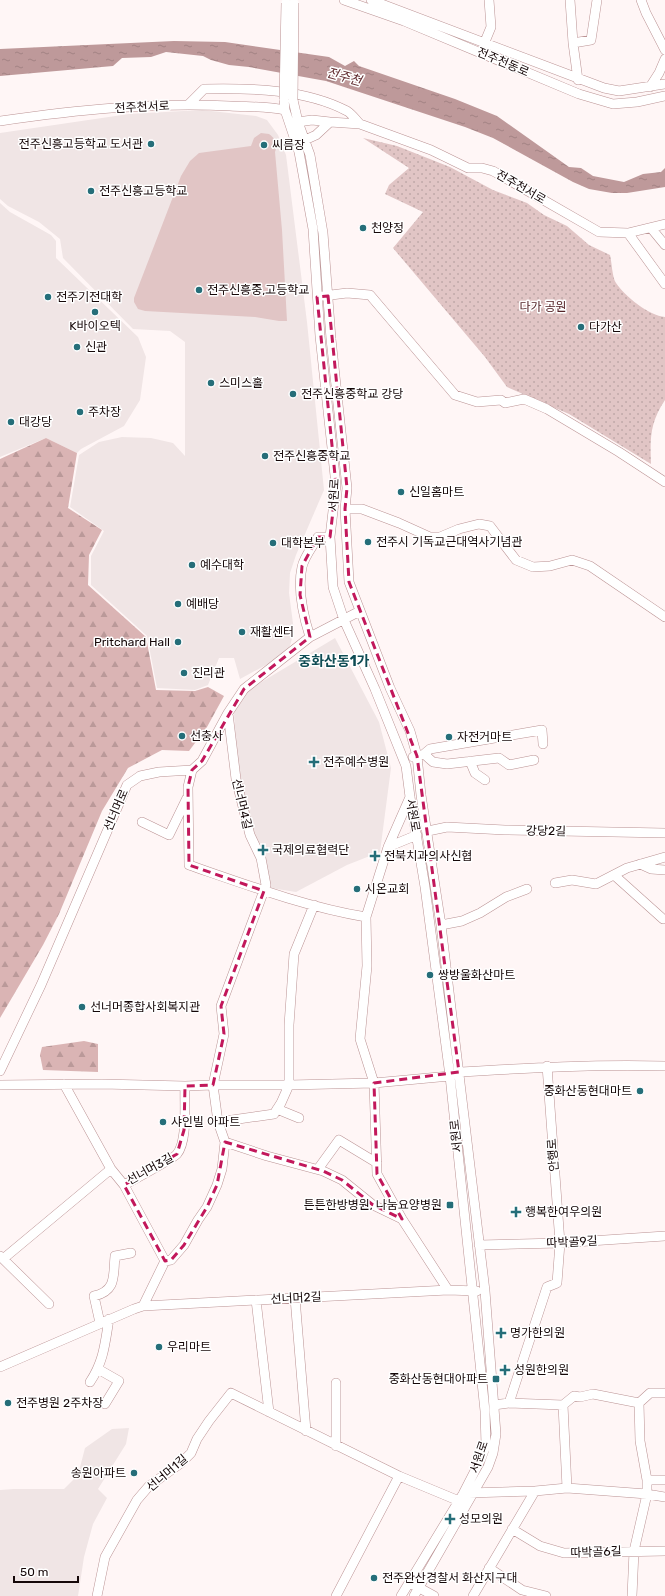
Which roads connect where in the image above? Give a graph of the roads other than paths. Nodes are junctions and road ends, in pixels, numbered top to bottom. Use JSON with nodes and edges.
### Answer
{"nodes":[{"id":1,"x":344,"y":0,"type":"edge"},
{"id":2,"x":371,"y":0,"type":"edge"},
{"id":3,"x":489,"y":0,"type":"edge"},
{"id":4,"x":570,"y":0,"type":"edge"},
{"id":5,"x":598,"y":0,"type":"edge"},
{"id":6,"x":641,"y":0,"type":"edge"},
{"id":7,"x":290,"y":2,"type":"edge"},
{"id":8,"x":573,"y":43,"type":"junction"},
{"id":9,"x":484,"y":44,"type":"junction"},
{"id":10,"x":665,"y":50,"type":"edge"},
{"id":11,"x":665,"y":59,"type":"edge"},
{"id":12,"x":578,"y":80,"type":"junction"},
{"id":13,"x":665,"y":84,"type":"edge"},
{"id":14,"x":650,"y":87,"type":"junction"},
{"id":15,"x":665,"y":96,"type":"edge"},
{"id":16,"x":288,"y":100,"type":"junction"},
{"id":17,"x":188,"y":104,"type":"junction"},
{"id":18,"x":285,"y":110,"type":"junction"},
{"id":19,"x":0,"y":121,"type":"edge"},
{"id":20,"x":298,"y":122,"type":"junction"},
{"id":21,"x":330,"y":122,"type":"junction"},
{"id":22,"x":360,"y":124,"type":"junction"},
{"id":23,"x":305,"y":140,"type":"junction"},
{"id":24,"x":665,"y":224,"type":"edge"},
{"id":25,"x":651,"y":228,"type":"junction"},
{"id":26,"x":628,"y":233,"type":"junction"},
{"id":27,"x":665,"y":244,"type":"edge"},
{"id":28,"x":665,"y":284,"type":"edge"},
{"id":29,"x":328,"y":296,"type":"junction"},
{"id":30,"x":317,"y":297,"type":"junction"},
{"id":31,"x":665,"y":482,"type":"edge"},
{"id":32,"x":345,"y":509,"type":"junction"},
{"id":33,"x":330,"y":537,"type":"junction"},
{"id":34,"x":360,"y":611,"type":"junction"},
{"id":35,"x":665,"y":617,"type":"edge"},
{"id":36,"x":344,"y":620,"type":"junction"},
{"id":37,"x":310,"y":637,"type":"junction"},
{"id":38,"x":228,"y":714,"type":"junction"},
{"id":39,"x":543,"y":744,"type":"dead end"},
{"id":40,"x":420,"y":755,"type":"junction"},
{"id":41,"x":404,"y":760,"type":"junction"},
{"id":42,"x":534,"y":760,"type":"dead end"},
{"id":43,"x":470,"y":761,"type":"junction"},
{"id":44,"x":192,"y":770,"type":"junction"},
{"id":45,"x":485,"y":780,"type":"dead end"},
{"id":46,"x":421,"y":795,"type":"junction"},
{"id":47,"x":188,"y":796,"type":"junction"},
{"id":48,"x":410,"y":797,"type":"junction"},
{"id":49,"x":142,"y":822,"type":"dead end"},
{"id":50,"x":428,"y":831,"type":"junction"},
{"id":51,"x":665,"y":833,"type":"edge"},
{"id":52,"x":416,"y":835,"type":"junction"},
{"id":53,"x":388,"y":847,"type":"junction"},
{"id":54,"x":665,"y":857,"type":"edge"},
{"id":55,"x":640,"y":864,"type":"junction"},
{"id":56,"x":665,"y":870,"type":"edge"},
{"id":57,"x":614,"y":875,"type":"junction"},
{"id":58,"x":555,"y":883,"type":"dead end"},
{"id":59,"x":527,"y":889,"type":"dead end"},
{"id":60,"x":264,"y":891,"type":"junction"},
{"id":61,"x":314,"y":905,"type":"junction"},
{"id":62,"x":366,"y":917,"type":"junction"},
{"id":63,"x":663,"y":920,"type":"dead end"},
{"id":64,"x":441,"y":925,"type":"junction"},
{"id":65,"x":547,"y":1066,"type":"junction"},
{"id":66,"x":665,"y":1066,"type":"edge"},
{"id":67,"x":0,"y":1071,"type":"edge"},
{"id":68,"x":459,"y":1072,"type":"junction"},
{"id":69,"x":450,"y":1076,"type":"junction"},
{"id":70,"x":374,"y":1083,"type":"junction"},
{"id":71,"x":64,"y":1084,"type":"junction"},
{"id":72,"x":0,"y":1085,"type":"edge"},
{"id":73,"x":213,"y":1085,"type":"junction"},
{"id":74,"x":289,"y":1085,"type":"junction"},
{"id":75,"x":185,"y":1086,"type":"junction"},
{"id":76,"x":278,"y":1109,"type":"junction"},
{"id":77,"x":299,"y":1118,"type":"dead end"},
{"id":78,"x":218,"y":1122,"type":"junction"},
{"id":79,"x":226,"y":1142,"type":"junction"},
{"id":80,"x":377,"y":1162,"type":"junction"},
{"id":81,"x":111,"y":1168,"type":"junction"},
{"id":82,"x":318,"y":1169,"type":"junction"},
{"id":83,"x":124,"y":1185,"type":"junction"},
{"id":84,"x":402,"y":1219,"type":"junction"},
{"id":85,"x":665,"y":1236,"type":"edge"},
{"id":86,"x":560,"y":1243,"type":"junction"},
{"id":87,"x":479,"y":1245,"type":"junction"},
{"id":88,"x":131,"y":1253,"type":"dead end"},
{"id":89,"x":2,"y":1257,"type":"edge"},
{"id":90,"x":165,"y":1261,"type":"junction"},
{"id":91,"x":448,"y":1290,"type":"junction"},
{"id":92,"x":485,"y":1291,"type":"junction"},
{"id":93,"x":472,"y":1292,"type":"junction"},
{"id":94,"x":295,"y":1298,"type":"junction"},
{"id":95,"x":256,"y":1300,"type":"junction"},
{"id":96,"x":49,"y":1304,"type":"dead end"},
{"id":97,"x":144,"y":1306,"type":"junction"},
{"id":98,"x":109,"y":1319,"type":"junction"},
{"id":99,"x":100,"y":1323,"type":"junction"},
{"id":100,"x":0,"y":1367,"type":"edge"},
{"id":101,"x":98,"y":1369,"type":"junction"},
{"id":102,"x":90,"y":1382,"type":"dead end"},
{"id":103,"x":336,"y":1383,"type":"dead end"},
{"id":104,"x":665,"y":1393,"type":"edge"},
{"id":105,"x":509,"y":1403,"type":"junction"},
{"id":106,"x":639,"y":1403,"type":"junction"},
{"id":107,"x":105,"y":1404,"type":"dead end"},
{"id":108,"x":494,"y":1405,"type":"junction"},
{"id":109,"x":563,"y":1405,"type":"junction"},
{"id":110,"x":269,"y":1412,"type":"junction"},
{"id":111,"x":306,"y":1430,"type":"junction"},
{"id":112,"x":336,"y":1446,"type":"junction"},
{"id":113,"x":399,"y":1476,"type":"junction"},
{"id":114,"x":647,"y":1480,"type":"junction"},
{"id":115,"x":665,"y":1480,"type":"edge"},
{"id":116,"x":567,"y":1488,"type":"junction"},
{"id":117,"x":535,"y":1491,"type":"junction"},
{"id":118,"x":474,"y":1493,"type":"junction"},
{"id":119,"x":648,"y":1494,"type":"junction"},
{"id":120,"x":665,"y":1497,"type":"edge"},
{"id":121,"x":463,"y":1499,"type":"junction"},
{"id":122,"x":512,"y":1529,"type":"junction"},
{"id":123,"x":634,"y":1551,"type":"junction"},
{"id":124,"x":665,"y":1551,"type":"edge"},
{"id":125,"x":490,"y":1568,"type":"junction"},
{"id":126,"x":410,"y":1583,"type":"junction"},
{"id":127,"x":416,"y":1592,"type":"edge"},
{"id":128,"x":97,"y":1596,"type":"edge"},
{"id":129,"x":336,"y":1596,"type":"edge"},
{"id":130,"x":401,"y":1596,"type":"edge"},
{"id":131,"x":434,"y":1596,"type":"edge"},
{"id":132,"x":473,"y":1596,"type":"edge"},
{"id":133,"x":546,"y":1596,"type":"edge"},
{"id":134,"x":632,"y":1596,"type":"edge"}],
"edges":[{"from":1,"to":15,"type":"street","name":"전주천동로"},
{"from":2,"to":9,"type":"street","name":"전주천동로"},
{"from":3,"to":9,"type":"street","name":"전주천동로"},
{"from":4,"to":8,"type":"street"},
{"from":5,"to":8,"type":"street"},
{"from":6,"to":10,"type":"street"},
{"from":7,"to":16,"type":"street","bridge":true},
{"from":8,"to":12,"type":"street"},
{"from":9,"to":12,"type":"street","name":"전주천동로"},
{"from":11,"to":14,"type":"street"},
{"from":12,"to":14,"type":"street","name":"전주천동로"},
{"from":13,"to":14,"type":"street","name":"전주천동로"},
{"from":16,"to":18,"type":"street","name":"서원로"},
{"from":16,"to":20,"type":"street","name":"서원로"},
{"from":17,"to":18,"type":"street","name":"전주천서로"},
{"from":17,"to":19,"type":"street","name":"전주천서로"},
{"from":17,"to":22,"type":"street"},
{"from":18,"to":30,"type":"street","name":"서원로"},
{"from":20,"to":21,"type":"street","name":"전주천서로"},
{"from":20,"to":23,"type":"street","name":"서원로"},
{"from":21,"to":22,"type":"street","name":"전주천서로"},
{"from":21,"to":23,"type":"street"},
{"from":22,"to":26,"type":"street","name":"전주천서로"},
{"from":23,"to":29,"type":"street","name":"서원로"},
{"from":24,"to":25,"type":"street","name":"전주천서로"},
{"from":25,"to":26,"type":"street","name":"전주천서로"},
{"from":25,"to":27,"type":"street"},
{"from":26,"to":28,"type":"street"},
{"from":29,"to":30,"type":"street"},
{"from":29,"to":31,"type":"street"},
{"from":29,"to":32,"type":"street","name":"서원로"},
{"from":30,"to":33,"type":"street","name":"서원로"},
{"from":32,"to":34,"type":"street","name":"서원로"},
{"from":32,"to":35,"type":"street"},
{"from":33,"to":36,"type":"street","name":"서원로"},
{"from":33,"to":37,"type":"street"},
{"from":34,"to":36,"type":"street"},
{"from":34,"to":40,"type":"street","name":"서원로"},
{"from":36,"to":37,"type":"street"},
{"from":36,"to":41,"type":"street","name":"서원로"},
{"from":37,"to":38,"type":"street"},
{"from":38,"to":44,"type":"street"},
{"from":38,"to":60,"type":"street","name":"선너머4길"},
{"from":39,"to":40,"type":"street"},
{"from":40,"to":41,"type":"street"},
{"from":40,"to":43,"type":"street"},
{"from":40,"to":46,"type":"street","name":"서원로"},
{"from":41,"to":48,"type":"street","name":"서원로"},
{"from":42,"to":43,"type":"street"},
{"from":43,"to":45,"type":"street"},
{"from":44,"to":47,"type":"street"},
{"from":44,"to":67,"type":"street","name":"선너머로"},
{"from":46,"to":48,"type":"street"},
{"from":46,"to":50,"type":"street","name":"서원로"},
{"from":47,"to":49,"type":"street"},
{"from":47,"to":60,"type":"street"},
{"from":48,"to":52,"type":"street","name":"서원로"},
{"from":48,"to":53,"type":"street"},
{"from":50,"to":51,"type":"street","name":"강당2길"},
{"from":50,"to":64,"type":"street","name":"서원로"},
{"from":52,"to":53,"type":"street"},
{"from":52,"to":69,"type":"street","name":"서원로"},
{"from":53,"to":62,"type":"street"},
{"from":54,"to":55,"type":"street"},
{"from":55,"to":56,"type":"street"},
{"from":55,"to":57,"type":"street"},
{"from":57,"to":58,"type":"street"},
{"from":57,"to":63,"type":"street"},
{"from":59,"to":64,"type":"street"},
{"from":60,"to":61,"type":"street"},
{"from":60,"to":73,"type":"street","name":"선너머4길"},
{"from":61,"to":62,"type":"street"},
{"from":61,"to":74,"type":"street"},
{"from":62,"to":70,"type":"street"},
{"from":64,"to":68,"type":"street","name":"서원로"},
{"from":65,"to":66,"type":"street"},
{"from":65,"to":68,"type":"street"},
{"from":65,"to":86,"type":"street","name":"안행로"},
{"from":68,"to":69,"type":"street"},
{"from":68,"to":87,"type":"street","name":"서원로"},
{"from":69,"to":70,"type":"street"},
{"from":69,"to":93,"type":"street","name":"서원로"},
{"from":70,"to":74,"type":"street"},
{"from":70,"to":80,"type":"street"},
{"from":71,"to":72,"type":"street"},
{"from":71,"to":75,"type":"street"},
{"from":71,"to":81,"type":"street","name":"선너머3길"},
{"from":73,"to":74,"type":"street"},
{"from":73,"to":75,"type":"street"},
{"from":73,"to":78,"type":"street"},
{"from":74,"to":76,"type":"street"},
{"from":75,"to":83,"type":"street","name":"선너머3길"},
{"from":76,"to":77,"type":"street"},
{"from":76,"to":78,"type":"street"},
{"from":78,"to":79,"type":"street"},
{"from":79,"to":82,"type":"street"},
{"from":79,"to":90,"type":"street"},
{"from":80,"to":82,"type":"street"},
{"from":80,"to":84,"type":"street"},
{"from":81,"to":83,"type":"street","name":"선너머3길"},
{"from":81,"to":89,"type":"street"},
{"from":82,"to":84,"type":"street"},
{"from":83,"to":90,"type":"street"},
{"from":84,"to":91,"type":"street"},
{"from":85,"to":86,"type":"street","name":"따박골9길"},
{"from":86,"to":87,"type":"street","name":"따박골9길"},
{"from":86,"to":105,"type":"street","name":"안행로"},
{"from":87,"to":92,"type":"street","name":"서원로"},
{"from":88,"to":99,"type":"street"},
{"from":89,"to":96,"type":"street"},
{"from":90,"to":97,"type":"street"},
{"from":91,"to":93,"type":"street","name":"선너머2길"},
{"from":91,"to":94,"type":"street","name":"선너머2길"},
{"from":92,"to":93,"type":"street","name":"선너머2길"},
{"from":92,"to":108,"type":"street","name":"서원로"},
{"from":93,"to":121,"type":"street","name":"서원로"},
{"from":94,"to":95,"type":"street","name":"선너머2길"},
{"from":94,"to":111,"type":"street"},
{"from":95,"to":97,"type":"street","name":"선너머2길"},
{"from":95,"to":110,"type":"street"},
{"from":97,"to":98,"type":"street","name":"선너머2길"},
{"from":98,"to":99,"type":"street","name":"선너머2길"},
{"from":98,"to":101,"type":"street"},
{"from":99,"to":100,"type":"street","name":"선너머2길"},
{"from":101,"to":102,"type":"street"},
{"from":101,"to":107,"type":"street"},
{"from":103,"to":112,"type":"street"},
{"from":104,"to":106,"type":"street"},
{"from":105,"to":108,"type":"street"},
{"from":105,"to":109,"type":"street"},
{"from":106,"to":109,"type":"street"},
{"from":106,"to":114,"type":"street","name":"따박골6길"},
{"from":108,"to":118,"type":"street","name":"서원로"},
{"from":109,"to":116,"type":"street"},
{"from":110,"to":111,"type":"street","name":"선너머1길"},
{"from":110,"to":128,"type":"street","name":"선너머1길"},
{"from":111,"to":112,"type":"street","name":"선너머1길"},
{"from":112,"to":113,"type":"street","name":"선너머1길"},
{"from":113,"to":121,"type":"street","name":"선너머1길"},
{"from":113,"to":129,"type":"street"},
{"from":114,"to":115,"type":"street"},
{"from":114,"to":119,"type":"street","name":"따박골6길"},
{"from":116,"to":117,"type":"street"},
{"from":116,"to":119,"type":"street"},
{"from":117,"to":118,"type":"street"},
{"from":117,"to":122,"type":"street"},
{"from":118,"to":121,"type":"street"},
{"from":119,"to":120,"type":"street"},
{"from":119,"to":123,"type":"street","name":"따박골6길"},
{"from":121,"to":126,"type":"street","name":"서원로"},
{"from":121,"to":127,"type":"street","name":"서원로"},
{"from":122,"to":123,"type":"street","name":"따박골6길"},
{"from":122,"to":125,"type":"street"},
{"from":123,"to":124,"type":"street","name":"따박골6길"},
{"from":123,"to":134,"type":"street","name":"따박골6길"},
{"from":125,"to":132,"type":"street"},
{"from":125,"to":133,"type":"street"},
{"from":126,"to":127,"type":"street"},
{"from":126,"to":130,"type":"street","name":"서원로"},
{"from":127,"to":131,"type":"street"}]}
